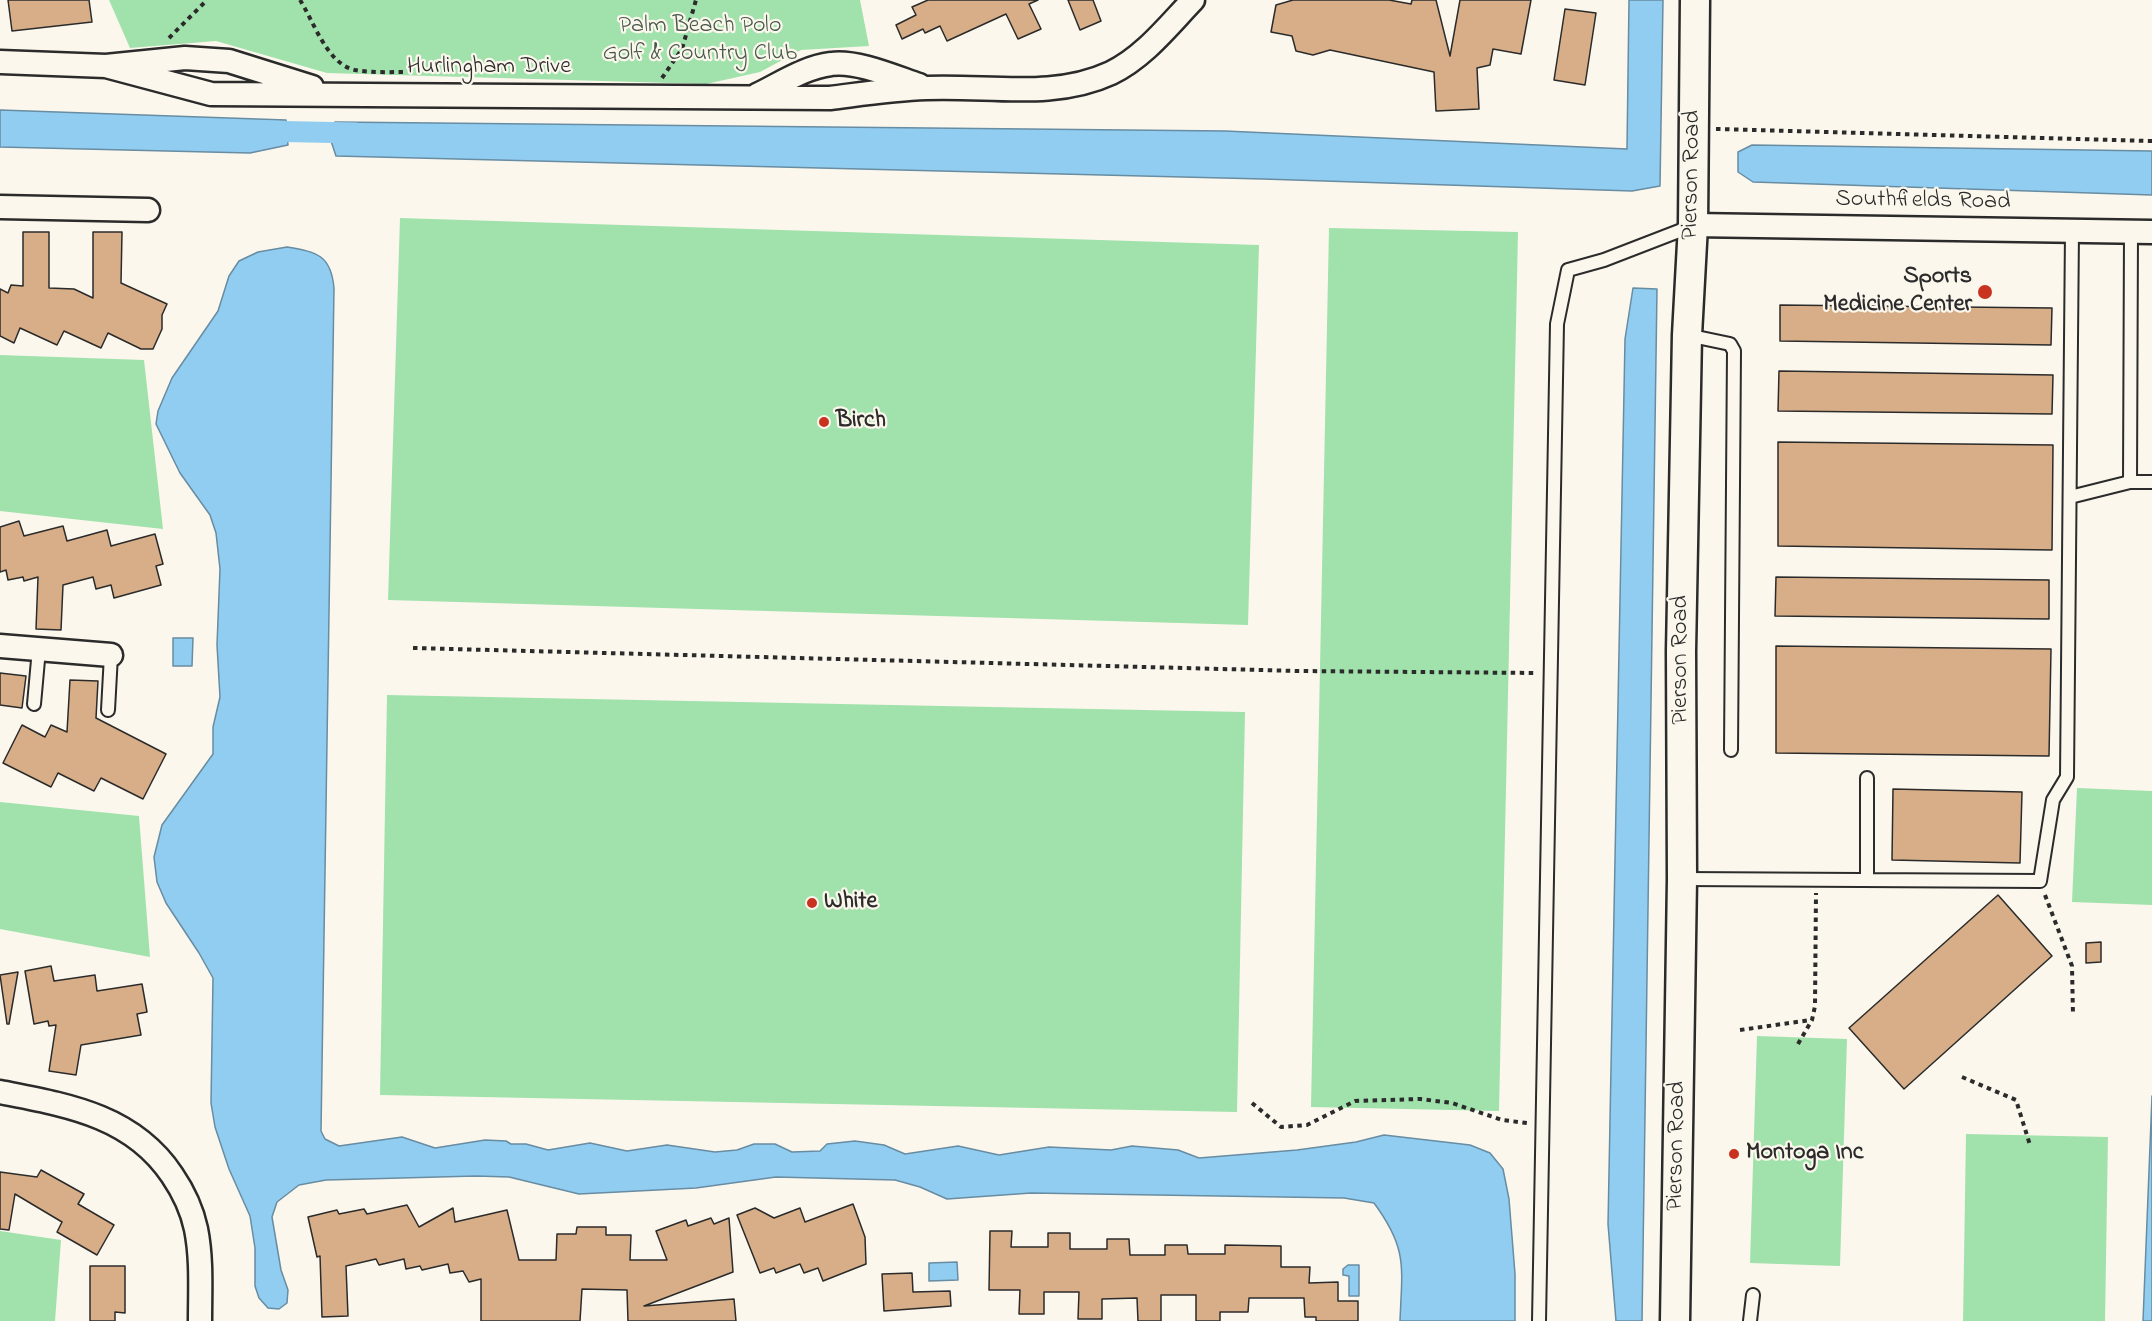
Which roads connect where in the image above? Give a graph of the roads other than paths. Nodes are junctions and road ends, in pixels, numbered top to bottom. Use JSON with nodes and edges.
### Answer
{"nodes":[{"id":1,"x":1193,"y":0,"type":"edge"},
{"id":2,"x":1695,"y":0,"type":"edge"},
{"id":3,"x":0,"y":62,"type":"edge"},
{"id":4,"x":106,"y":66,"type":"junction"},
{"id":5,"x":926,"y":88,"type":"junction"},
{"id":6,"x":333,"y":94,"type":"junction"},
{"id":7,"x":753,"y":97,"type":"junction"},
{"id":8,"x":0,"y":207,"type":"edge"},
{"id":9,"x":148,"y":210,"type":"dead end"},
{"id":10,"x":1693,"y":225,"type":"junction"},
{"id":11,"x":2072,"y":231,"type":"junction"},
{"id":12,"x":2142,"y":232,"type":"edge"},
{"id":13,"x":1687,"y":335,"type":"junction"},
{"id":14,"x":2130,"y":482,"type":"junction"},
{"id":15,"x":2152,"y":482,"type":"edge"},
{"id":16,"x":2070,"y":497,"type":"junction"},
{"id":17,"x":0,"y":646,"type":"edge"},
{"id":18,"x":39,"y":649,"type":"junction"},
{"id":19,"x":111,"y":655,"type":"joint"},
{"id":20,"x":34,"y":704,"type":"dead end"},
{"id":21,"x":108,"y":710,"type":"dead end"},
{"id":22,"x":1731,"y":750,"type":"dead end"},
{"id":23,"x":1867,"y":778,"type":"dead end"},
{"id":24,"x":1682,"y":879,"type":"junction"},
{"id":25,"x":1867,"y":880,"type":"junction"},
{"id":26,"x":0,"y":1092,"type":"edge"},
{"id":27,"x":1753,"y":1295,"type":"dead end"},
{"id":28,"x":200,"y":1321,"type":"edge"},
{"id":29,"x":1539,"y":1321,"type":"edge"},
{"id":30,"x":1675,"y":1321,"type":"edge"},
{"id":31,"x":1750,"y":1321,"type":"edge"}],
"edges":[{"from":1,"to":5,"type":"street","name":"Hurlingham Drive"},
{"from":2,"to":10,"type":"street","name":"Pierson Road"},
{"from":3,"to":4,"type":"street","name":"Hurlingham Drive"},
{"from":4,"to":6,"type":"street","name":"Hurlingham Drive"},
{"from":4,"to":6,"type":"street","name":"Hurlingham Drive"},
{"from":5,"to":7,"type":"street","name":"Hurlingham Drive"},
{"from":5,"to":7,"type":"street","name":"Hurlingham Drive"},
{"from":6,"to":7,"type":"street","name":"Hurlingham Drive"},
{"from":8,"to":9,"type":"street"},
{"from":10,"to":11,"type":"street","name":"Southfields Road"},
{"from":10,"to":13,"type":"street","name":"Pierson Road"},
{"from":10,"to":29,"type":"lane"},
{"from":11,"to":12,"type":"street","name":"Southfields Road"},
{"from":11,"to":16,"type":"lane"},
{"from":12,"to":14,"type":"lane"},
{"from":13,"to":22,"type":"lane"},
{"from":13,"to":24,"type":"street","name":"Pierson Road"},
{"from":14,"to":15,"type":"lane"},
{"from":14,"to":16,"type":"lane"},
{"from":16,"to":25,"type":"lane"},
{"from":17,"to":18,"type":"street"},
{"from":18,"to":19,"type":"street"},
{"from":18,"to":20,"type":"lane"},
{"from":19,"to":21,"type":"lane"},
{"from":23,"to":25,"type":"lane"},
{"from":24,"to":25,"type":"lane"},
{"from":24,"to":30,"type":"street","name":"Pierson Road"},
{"from":26,"to":28,"type":"street"},
{"from":27,"to":31,"type":"lane"}]}
